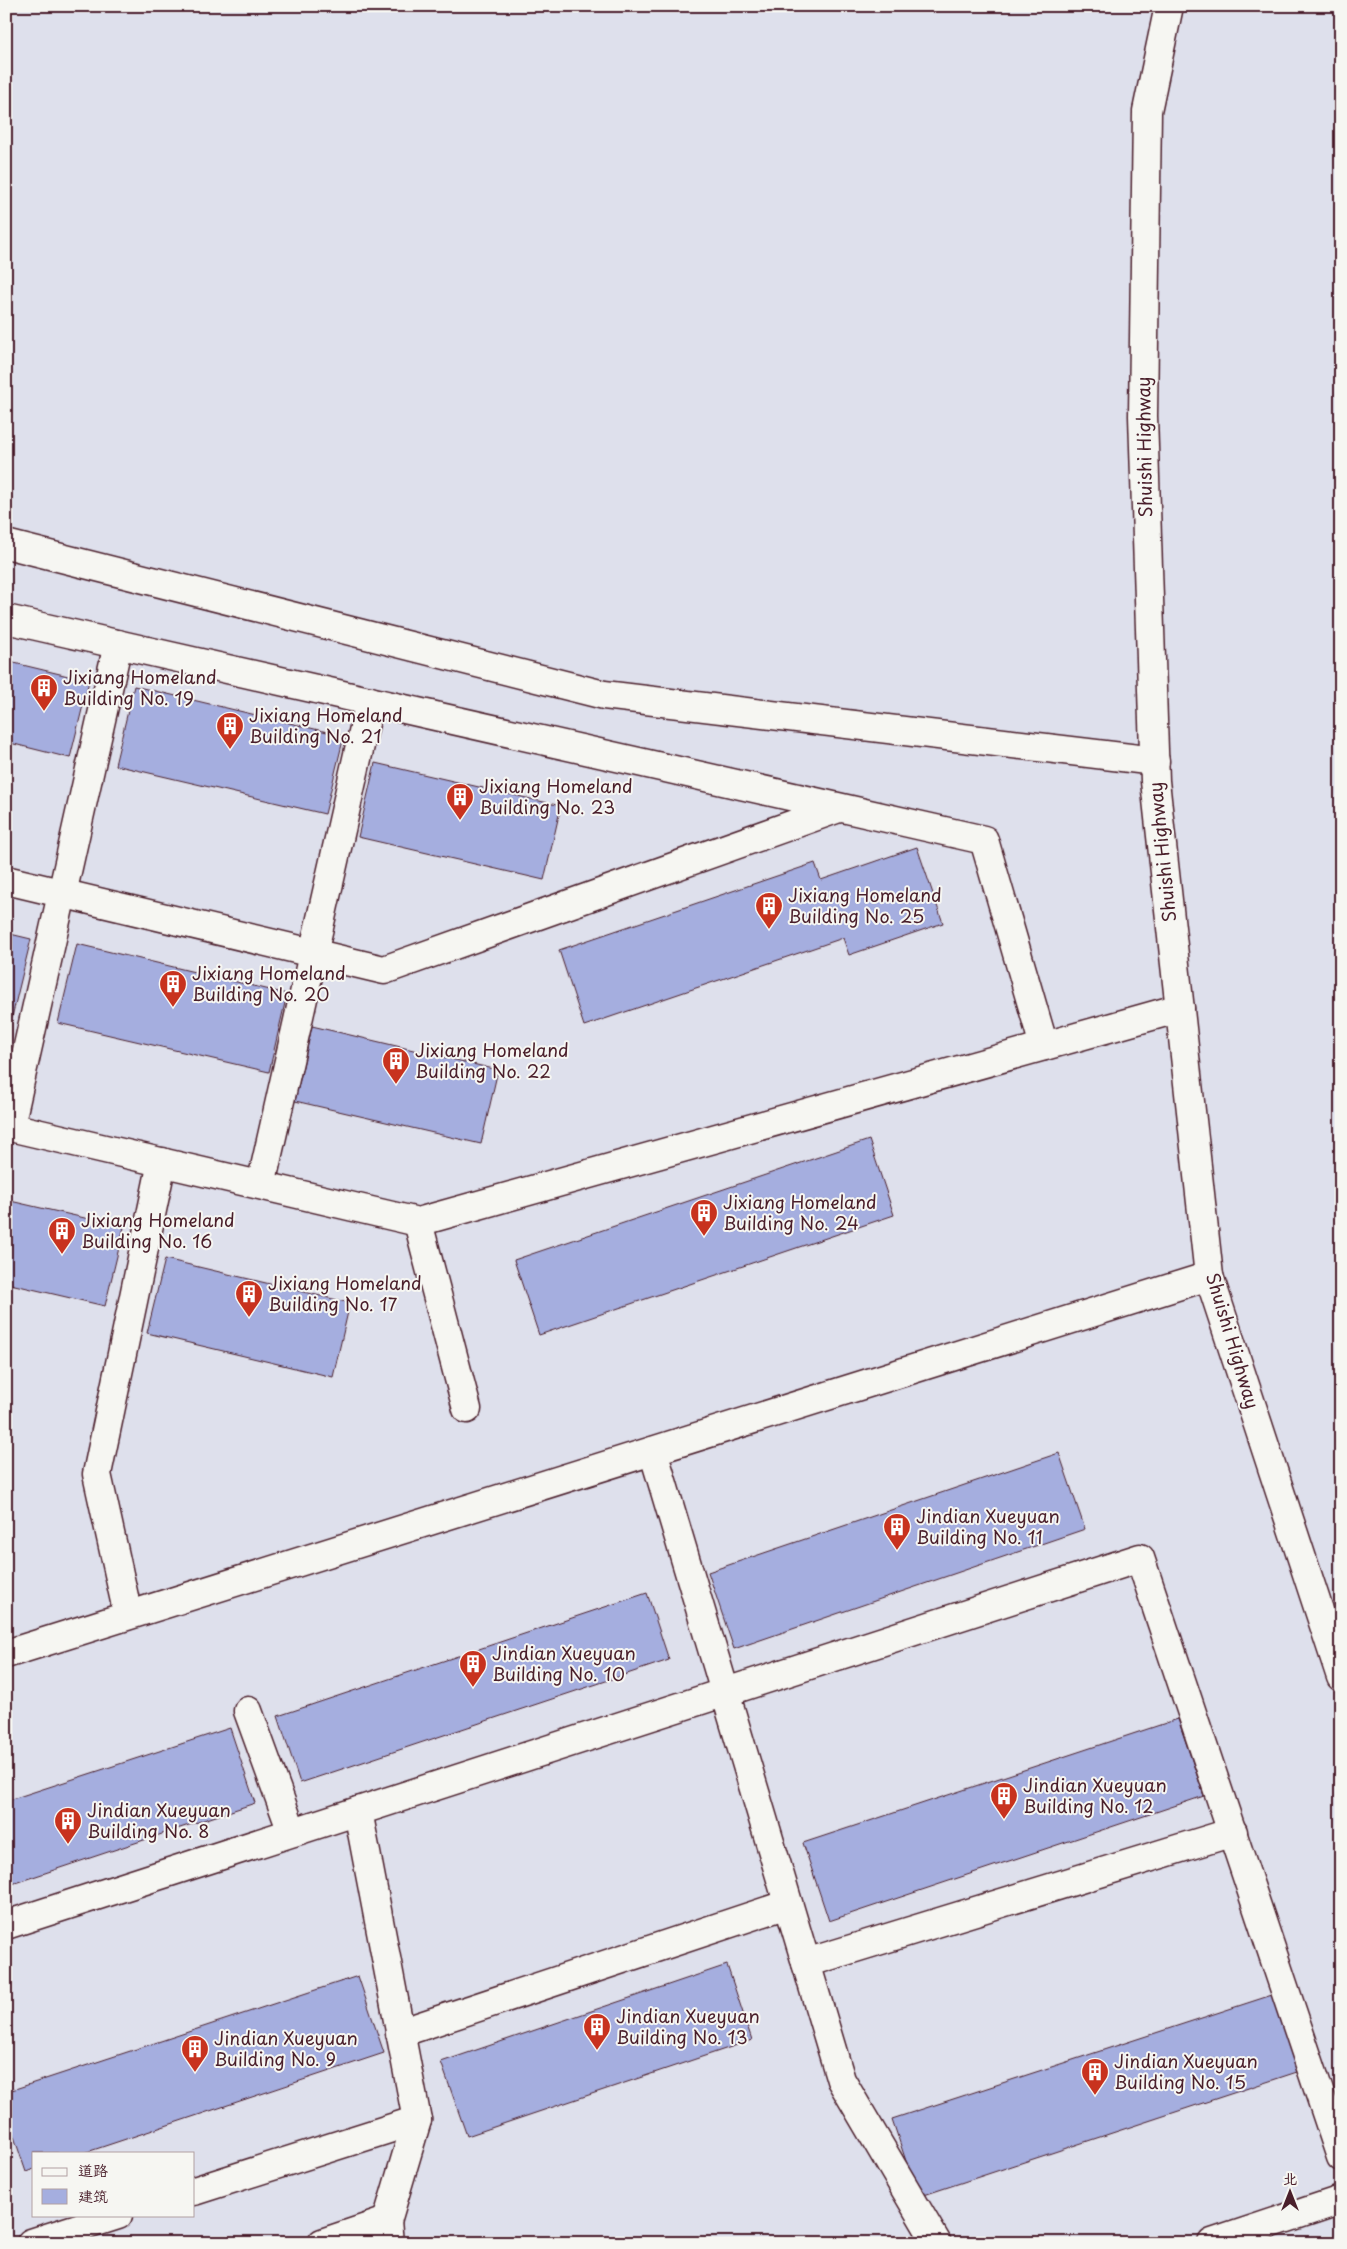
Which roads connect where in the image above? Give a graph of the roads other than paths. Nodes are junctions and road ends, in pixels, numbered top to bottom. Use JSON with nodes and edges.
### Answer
{"nodes":[{"id":1,"x":1169,"y":6,"type":"edge"},
{"id":2,"x":6,"y":544,"type":"edge"},
{"id":3,"x":6,"y":619,"type":"edge"},
{"id":4,"x":118,"y":644,"type":"junction"},
{"id":5,"x":370,"y":701,"type":"junction"},
{"id":6,"x":1154,"y":761,"type":"junction"},
{"id":7,"x":838,"y":808,"type":"junction"},
{"id":8,"x":6,"y":880,"type":"edge"},
{"id":9,"x":62,"y":894,"type":"junction"},
{"id":10,"x":313,"y":953,"type":"junction"},
{"id":11,"x":1180,"y":1008,"type":"junction"},
{"id":12,"x":1044,"y":1046,"type":"junction"},
{"id":13,"x":8,"y":1126,"type":"edge"},
{"id":14,"x":162,"y":1162,"type":"junction"},
{"id":15,"x":261,"y":1185,"type":"junction"},
{"id":16,"x":418,"y":1222,"type":"junction"},
{"id":17,"x":1209,"y":1276,"type":"junction"},
{"id":18,"x":466,"y":1409,"type":"dead end"},
{"id":19,"x":653,"y":1451,"type":"junction"},
{"id":20,"x":128,"y":1615,"type":"junction"},
{"id":21,"x":6,"y":1654,"type":"edge"},
{"id":22,"x":1341,"y":1677,"type":"edge"},
{"id":23,"x":725,"y":1692,"type":"junction"},
{"id":24,"x":248,"y":1711,"type":"dead end"},
{"id":25,"x":358,"y":1811,"type":"junction"},
{"id":26,"x":292,"y":1832,"type":"junction"},
{"id":27,"x":1233,"y":1832,"type":"junction"},
{"id":28,"x":788,"y":1904,"type":"junction"},
{"id":29,"x":6,"y":1925,"type":"edge"},
{"id":30,"x":806,"y":1963,"type":"junction"},
{"id":31,"x":400,"y":2033,"type":"junction"},
{"id":32,"x":417,"y":2120,"type":"junction"},
{"id":33,"x":1341,"y":2157,"type":"edge"},
{"id":34,"x":195,"y":2191,"type":"edge"},
{"id":35,"x":1341,"y":2200,"type":"edge"},
{"id":36,"x":115,"y":2216,"type":"edge"},
{"id":37,"x":388,"y":2232,"type":"edge"},
{"id":38,"x":31,"y":2243,"type":"edge"},
{"id":39,"x":322,"y":2243,"type":"edge"},
{"id":40,"x":938,"y":2243,"type":"edge"},
{"id":41,"x":1212,"y":2243,"type":"edge"}],
"edges":[{"from":1,"to":6,"type":"street","name":"Shuishi Highway"},
{"from":2,"to":6,"type":"street"},
{"from":3,"to":4,"type":"street"},
{"from":4,"to":5,"type":"street"},
{"from":4,"to":9,"type":"street"},
{"from":5,"to":7,"type":"street"},
{"from":5,"to":10,"type":"street"},
{"from":6,"to":11,"type":"street","name":"Shuishi Highway"},
{"from":7,"to":10,"type":"street"},
{"from":7,"to":12,"type":"street"},
{"from":8,"to":9,"type":"street"},
{"from":9,"to":10,"type":"street"},
{"from":9,"to":13,"type":"street"},
{"from":10,"to":15,"type":"street"},
{"from":11,"to":12,"type":"street"},
{"from":11,"to":17,"type":"street","name":"Shuishi Highway"},
{"from":12,"to":16,"type":"street"},
{"from":13,"to":14,"type":"street"},
{"from":14,"to":15,"type":"street"},
{"from":14,"to":20,"type":"street"},
{"from":15,"to":16,"type":"street"},
{"from":16,"to":18,"type":"street"},
{"from":17,"to":19,"type":"street"},
{"from":17,"to":22,"type":"street","name":"Shuishi Highway"},
{"from":19,"to":20,"type":"street"},
{"from":19,"to":23,"type":"street"},
{"from":20,"to":21,"type":"street"},
{"from":23,"to":25,"type":"street"},
{"from":23,"to":27,"type":"street"},
{"from":23,"to":28,"type":"street"},
{"from":24,"to":26,"type":"street"},
{"from":25,"to":26,"type":"street"},
{"from":25,"to":31,"type":"street"},
{"from":26,"to":29,"type":"street"},
{"from":27,"to":30,"type":"street"},
{"from":27,"to":33,"type":"street"},
{"from":28,"to":30,"type":"street"},
{"from":28,"to":31,"type":"street"},
{"from":30,"to":40,"type":"street"},
{"from":31,"to":32,"type":"street"},
{"from":32,"to":34,"type":"street"},
{"from":32,"to":37,"type":"street"},
{"from":35,"to":41,"type":"street"},
{"from":36,"to":38,"type":"street"},
{"from":37,"to":39,"type":"street"}]}
